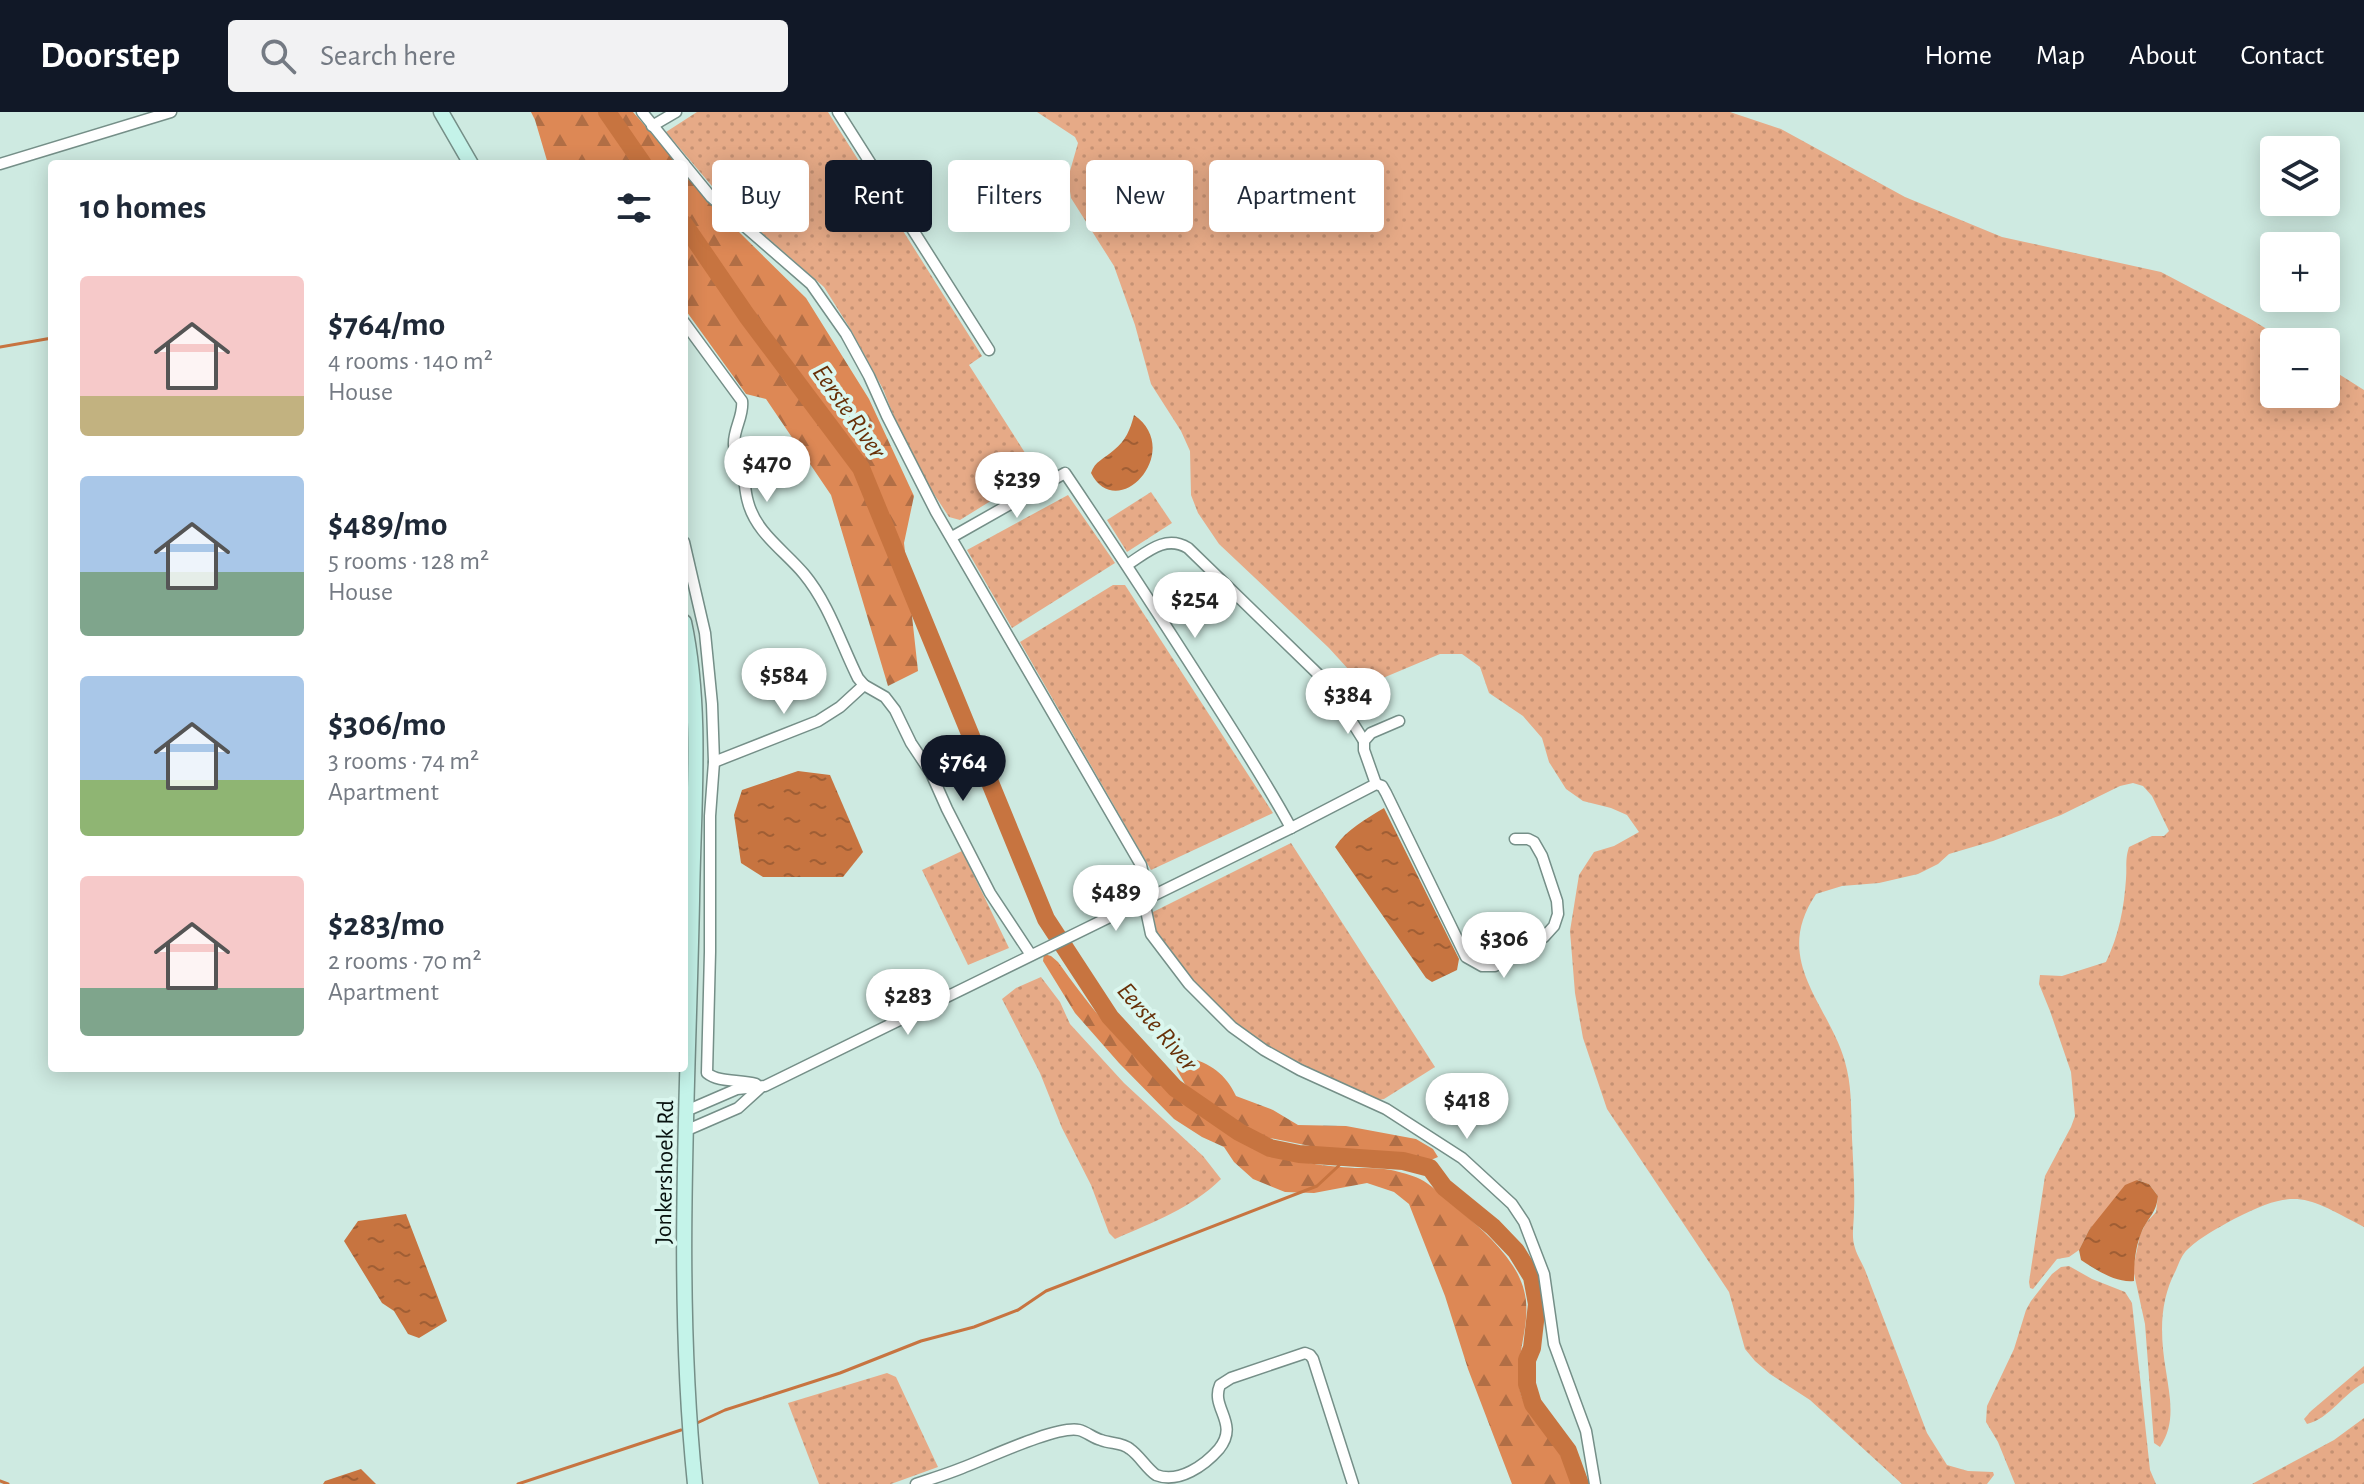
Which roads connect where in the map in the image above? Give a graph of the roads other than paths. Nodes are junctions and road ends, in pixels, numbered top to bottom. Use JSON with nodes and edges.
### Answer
{"nodes":[{"id":1,"x":171,"y":112,"type":"edge"},
{"id":2,"x":441,"y":112,"type":"edge"},
{"id":3,"x":642,"y":112,"type":"edge"},
{"id":4,"x":676,"y":112,"type":"edge"},
{"id":5,"x":838,"y":112,"type":"edge"},
{"id":6,"x":652,"y":126,"type":"junction"},
{"id":7,"x":469,"y":160,"type":"edge"},
{"id":8,"x":681,"y":160,"type":"edge"},
{"id":9,"x":0,"y":164,"type":"edge"},
{"id":10,"x":688,"y":169,"type":"edge"},
{"id":11,"x":688,"y":327,"type":"edge"},
{"id":12,"x":989,"y":350,"type":"dead end"},
{"id":13,"x":952,"y":537,"type":"junction"},
{"id":14,"x":688,"y":559,"type":"edge"},
{"id":15,"x":1127,"y":565,"type":"junction"},
{"id":16,"x":688,"y":653,"type":"edge"},
{"id":17,"x":864,"y":685,"type":"junction"},
{"id":18,"x":1399,"y":721,"type":"dead end"},
{"id":19,"x":1364,"y":741,"type":"junction"},
{"id":20,"x":714,"y":762,"type":"junction"},
{"id":21,"x":1376,"y":784,"type":"junction"},
{"id":22,"x":1291,"y":828,"type":"junction"},
{"id":23,"x":1515,"y":839,"type":"dead end"},
{"id":24,"x":1144,"y":901,"type":"junction"},
{"id":25,"x":1031,"y":955,"type":"junction"},
{"id":26,"x":688,"y":1053,"type":"edge"},
{"id":27,"x":687,"y":1072,"type":"edge"},
{"id":28,"x":762,"y":1087,"type":"junction"},
{"id":29,"x":686,"y":1111,"type":"junction"},
{"id":30,"x":685,"y":1131,"type":"junction"},
{"id":31,"x":695,"y":1484,"type":"edge"},
{"id":32,"x":916,"y":1484,"type":"edge"},
{"id":33,"x":1353,"y":1484,"type":"edge"},
{"id":34,"x":1595,"y":1484,"type":"edge"}],
"edges":[{"from":1,"to":9,"type":"street"},
{"from":2,"to":7,"type":"street"},
{"from":3,"to":6,"type":"street"},
{"from":4,"to":6,"type":"street"},
{"from":5,"to":12,"type":"street"},
{"from":6,"to":8,"type":"street"},
{"from":10,"to":13,"type":"street"},
{"from":11,"to":17,"type":"street"},
{"from":13,"to":15,"type":"street"},
{"from":13,"to":24,"type":"street"},
{"from":14,"to":20,"type":"street"},
{"from":15,"to":19,"type":"street"},
{"from":15,"to":22,"type":"street"},
{"from":16,"to":26,"type":"street","name":"Jonkershoek Rd"},
{"from":17,"to":20,"type":"street"},
{"from":17,"to":25,"type":"street"},
{"from":18,"to":19,"type":"street"},
{"from":19,"to":21,"type":"street"},
{"from":20,"to":28,"type":"street"},
{"from":21,"to":22,"type":"street"},
{"from":21,"to":23,"type":"street"},
{"from":22,"to":24,"type":"street"},
{"from":24,"to":25,"type":"street"},
{"from":24,"to":34,"type":"street"},
{"from":25,"to":28,"type":"street"},
{"from":27,"to":29,"type":"street","name":"Jonkershoek Rd"},
{"from":28,"to":29,"type":"street"},
{"from":28,"to":30,"type":"street"},
{"from":29,"to":30,"type":"street","name":"Jonkershoek Rd"},
{"from":30,"to":31,"type":"street","name":"Jonkershoek Rd"},
{"from":32,"to":33,"type":"street"}]}
